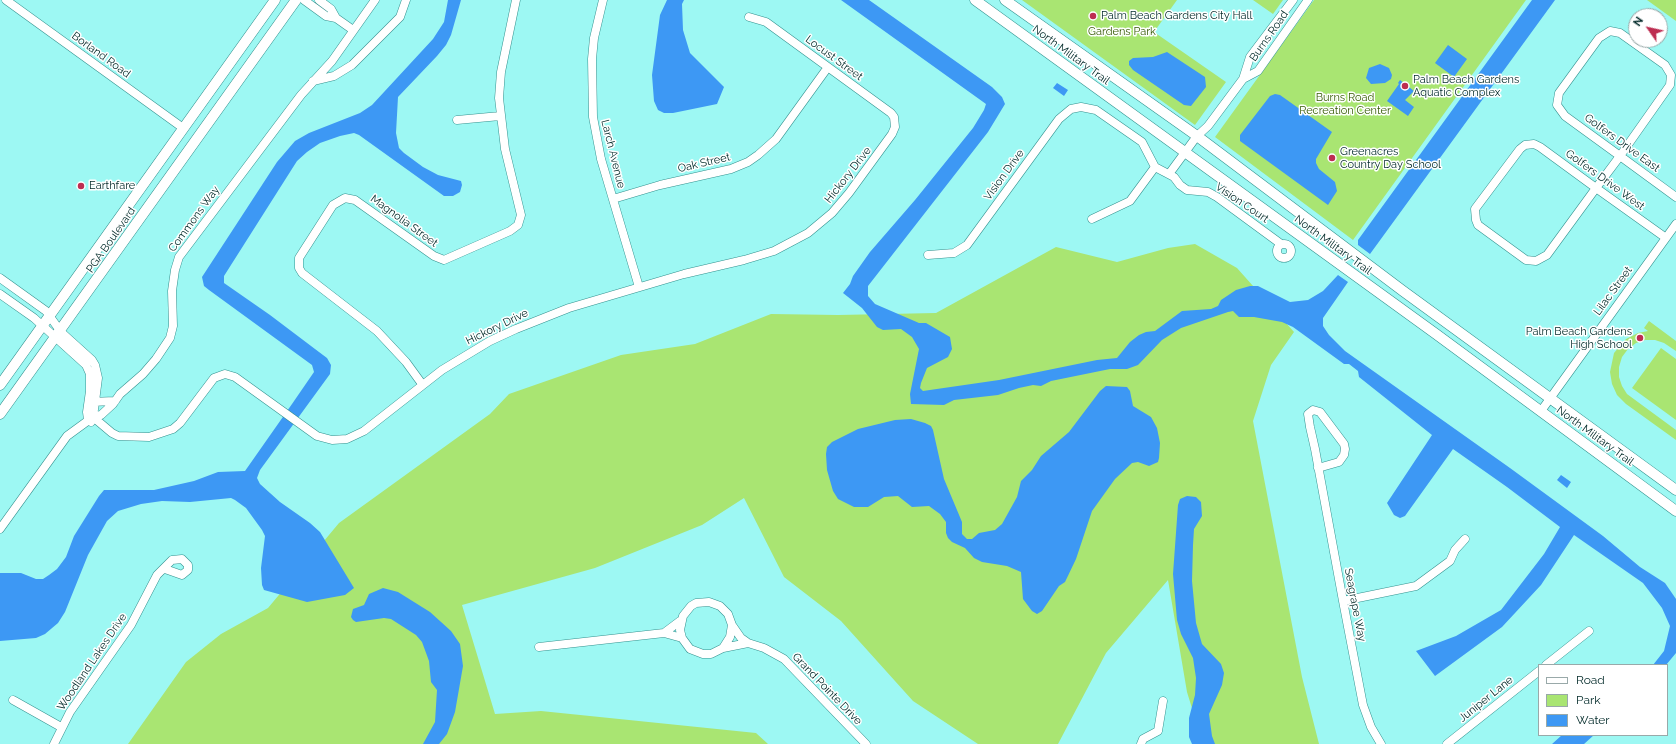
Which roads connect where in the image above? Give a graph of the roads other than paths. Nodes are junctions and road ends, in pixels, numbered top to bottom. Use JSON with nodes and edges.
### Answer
{"nodes":[{"id":1,"x":6,"y":0,"type":"edge"},
{"id":2,"x":274,"y":0,"type":"edge"},
{"id":3,"x":288,"y":0,"type":"edge"},
{"id":4,"x":296,"y":0,"type":"edge"},
{"id":5,"x":304,"y":0,"type":"edge"},
{"id":6,"x":319,"y":0,"type":"edge"},
{"id":7,"x":374,"y":0,"type":"edge"},
{"id":8,"x":406,"y":0,"type":"edge"},
{"id":9,"x":516,"y":0,"type":"edge"},
{"id":10,"x":603,"y":0,"type":"edge"},
{"id":11,"x":975,"y":0,"type":"edge"},
{"id":12,"x":1005,"y":0,"type":"edge"},
{"id":13,"x":1293,"y":0,"type":"edge"},
{"id":14,"x":1308,"y":0,"type":"edge"},
{"id":15,"x":749,"y":17,"type":"dead end"},
{"id":16,"x":336,"y":18,"type":"junction"},
{"id":17,"x":353,"y":30,"type":"junction"},
{"id":18,"x":828,"y":67,"type":"junction"},
{"id":19,"x":242,"y":76,"type":"junction"},
{"id":20,"x":1243,"y":79,"type":"junction"},
{"id":21,"x":313,"y":81,"type":"junction"},
{"id":22,"x":500,"y":116,"type":"junction"},
{"id":23,"x":458,"y":120,"type":"dead end"},
{"id":24,"x":895,"y":127,"type":"joint"},
{"id":25,"x":183,"y":128,"type":"junction"},
{"id":26,"x":1197,"y":136,"type":"junction"},
{"id":27,"x":1185,"y":152,"type":"junction"},
{"id":28,"x":1620,"y":156,"type":"junction"},
{"id":29,"x":1155,"y":167,"type":"junction"},
{"id":30,"x":1169,"y":174,"type":"junction"},
{"id":31,"x":1596,"y":188,"type":"junction"},
{"id":32,"x":1676,"y":197,"type":"edge"},
{"id":33,"x":613,"y":199,"type":"junction"},
{"id":34,"x":1092,"y":219,"type":"dead end"},
{"id":35,"x":1676,"y":224,"type":"edge"},
{"id":36,"x":1666,"y":238,"type":"junction"},
{"id":37,"x":1282,"y":244,"type":"dead end"},
{"id":38,"x":928,"y":255,"type":"dead end"},
{"id":39,"x":0,"y":278,"type":"edge"},
{"id":40,"x":639,"y":287,"type":"junction"},
{"id":41,"x":0,"y":294,"type":"edge"},
{"id":42,"x":50,"y":317,"type":"junction"},
{"id":43,"x":43,"y":327,"type":"junction"},
{"id":44,"x":58,"y":335,"type":"junction"},
{"id":45,"x":422,"y":384,"type":"junction"},
{"id":46,"x":0,"y":385,"type":"edge"},
{"id":47,"x":1550,"y":398,"type":"junction"},
{"id":48,"x":115,"y":401,"type":"junction"},
{"id":49,"x":91,"y":402,"type":"junction"},
{"id":50,"x":1541,"y":411,"type":"junction"},
{"id":51,"x":0,"y":414,"type":"edge"},
{"id":52,"x":91,"y":419,"type":"junction"},
{"id":53,"x":1318,"y":468,"type":"junction"},
{"id":54,"x":1676,"y":490,"type":"edge"},
{"id":55,"x":1676,"y":511,"type":"edge"},
{"id":56,"x":0,"y":529,"type":"edge"},
{"id":57,"x":1465,"y":539,"type":"dead end"},
{"id":58,"x":165,"y":569,"type":"dead end"},
{"id":59,"x":1343,"y":601,"type":"junction"},
{"id":60,"x":680,"y":621,"type":"junction"},
{"id":61,"x":732,"y":625,"type":"junction"},
{"id":62,"x":1589,"y":631,"type":"dead end"},
{"id":63,"x":664,"y":633,"type":"junction"},
{"id":64,"x":682,"y":638,"type":"junction"},
{"id":65,"x":748,"y":644,"type":"junction"},
{"id":66,"x":539,"y":647,"type":"dead end"},
{"id":67,"x":723,"y":648,"type":"junction"},
{"id":68,"x":1547,"y":664,"type":"edge"},
{"id":69,"x":1538,"y":672,"type":"edge"},
{"id":70,"x":13,"y":700,"type":"dead end"},
{"id":71,"x":1163,"y":701,"type":"dead end"},
{"id":72,"x":61,"y":727,"type":"junction"},
{"id":73,"x":54,"y":744,"type":"edge"},
{"id":74,"x":866,"y":744,"type":"edge"},
{"id":75,"x":1140,"y":744,"type":"edge"},
{"id":76,"x":1381,"y":744,"type":"edge"},
{"id":77,"x":1447,"y":744,"type":"edge"}],
"edges":[{"from":1,"to":25,"type":"street","name":"Borland Road"},
{"from":2,"to":25,"type":"main road","name":"PGA Boulevard"},
{"from":3,"to":19,"type":"main road"},
{"from":4,"to":19,"type":"main road","name":"PGA Boulevard"},
{"from":5,"to":16,"type":"street"},
{"from":6,"to":16,"type":"street"},
{"from":7,"to":17,"type":"street","name":"Commons Way"},
{"from":8,"to":21,"type":"street"},
{"from":9,"to":22,"type":"street","name":"Magnolia Street"},
{"from":10,"to":33,"type":"street","name":"Larch Avenue"},
{"from":11,"to":27,"type":"main road","name":"North Military Trail"},
{"from":12,"to":26,"type":"main road","name":"North Military Trail"},
{"from":13,"to":20,"type":"street","name":"Burns Road"},
{"from":14,"to":20,"type":"street","name":"Burns Road"},
{"from":15,"to":18,"type":"street","name":"Locust Street"},
{"from":16,"to":17,"type":"street"},
{"from":17,"to":21,"type":"street","name":"Commons Way"},
{"from":18,"to":24,"type":"street","name":"Locust Street"},
{"from":18,"to":33,"type":"street","name":"Oak Street"},
{"from":19,"to":44,"type":"main road","name":"PGA Boulevard"},
{"from":20,"to":26,"type":"street","name":"Burns Road"},
{"from":21,"to":48,"type":"street","name":"Commons Way"},
{"from":22,"to":23,"type":"street"},
{"from":22,"to":45,"type":"street","name":"Magnolia Street"},
{"from":24,"to":40,"type":"street","name":"Hickory Drive"},
{"from":25,"to":42,"type":"main road","name":"PGA Boulevard"},
{"from":26,"to":27,"type":"street","name":"Burns Road"},
{"from":26,"to":47,"type":"main road","name":"North Military Trail"},
{"from":27,"to":30,"type":"street","name":"Burns Road"},
{"from":27,"to":50,"type":"main road","name":"North Military Trail"},
{"from":28,"to":28,"type":"street","name":"Golfers Drive East"},
{"from":28,"to":31,"type":"street"},
{"from":28,"to":32,"type":"street","name":"Golfers Drive East"},
{"from":29,"to":30,"type":"street"},
{"from":29,"to":34,"type":"street"},
{"from":29,"to":38,"type":"street","name":"Vision Drive"},
{"from":30,"to":37,"type":"street","name":"Vision Court"},
{"from":31,"to":31,"type":"street","name":"Golfers Drive West"},
{"from":31,"to":36,"type":"street","name":"Golfers Drive West"},
{"from":33,"to":40,"type":"street","name":"Larch Avenue"},
{"from":35,"to":36,"type":"street","name":"Lilac Street"},
{"from":36,"to":47,"type":"street","name":"Lilac Street"},
{"from":39,"to":42,"type":"street"},
{"from":40,"to":45,"type":"street","name":"Hickory Drive"},
{"from":41,"to":43,"type":"street"},
{"from":42,"to":43,"type":"main road","name":"PGA Boulevard"},
{"from":42,"to":44,"type":"street"},
{"from":43,"to":44,"type":"street"},
{"from":43,"to":46,"type":"main road","name":"PGA Boulevard"},
{"from":44,"to":49,"type":"street"},
{"from":44,"to":51,"type":"main road","name":"PGA Boulevard"},
{"from":45,"to":52,"type":"street","name":"Hickory Drive"},
{"from":47,"to":50,"type":"street","name":"Lilac Street"},
{"from":47,"to":54,"type":"main road","name":"North Military Trail"},
{"from":48,"to":49,"type":"street"},
{"from":48,"to":52,"type":"street","name":"Commons Way"},
{"from":49,"to":52,"type":"street"},
{"from":50,"to":55,"type":"main road","name":"North Military Trail"},
{"from":52,"to":56,"type":"street","name":"Commons Way"},
{"from":53,"to":53,"type":"street","name":"Seagrape Way"},
{"from":53,"to":59,"type":"street","name":"Seagrape Way"},
{"from":57,"to":59,"type":"street"},
{"from":58,"to":72,"type":"street","name":"Woodland Lakes Drive"},
{"from":59,"to":76,"type":"street","name":"Seagrape Way"},
{"from":60,"to":61,"type":"street"},
{"from":60,"to":63,"type":"street"},
{"from":60,"to":64,"type":"street"},
{"from":61,"to":65,"type":"street"},
{"from":61,"to":67,"type":"street"},
{"from":62,"to":68,"type":"street"},
{"from":63,"to":64,"type":"street"},
{"from":63,"to":66,"type":"street"},
{"from":64,"to":67,"type":"street","name":"Grand Pointe Drive"},
{"from":65,"to":67,"type":"street","name":"Grand Pointe Drive"},
{"from":65,"to":74,"type":"street","name":"Grand Pointe Drive"},
{"from":69,"to":77,"type":"street","name":"Juniper Lane"},
{"from":70,"to":72,"type":"street","name":"Woodland Lakes Drive"},
{"from":71,"to":75,"type":"street"},
{"from":72,"to":73,"type":"street","name":"Woodland Lakes Drive"}]}
